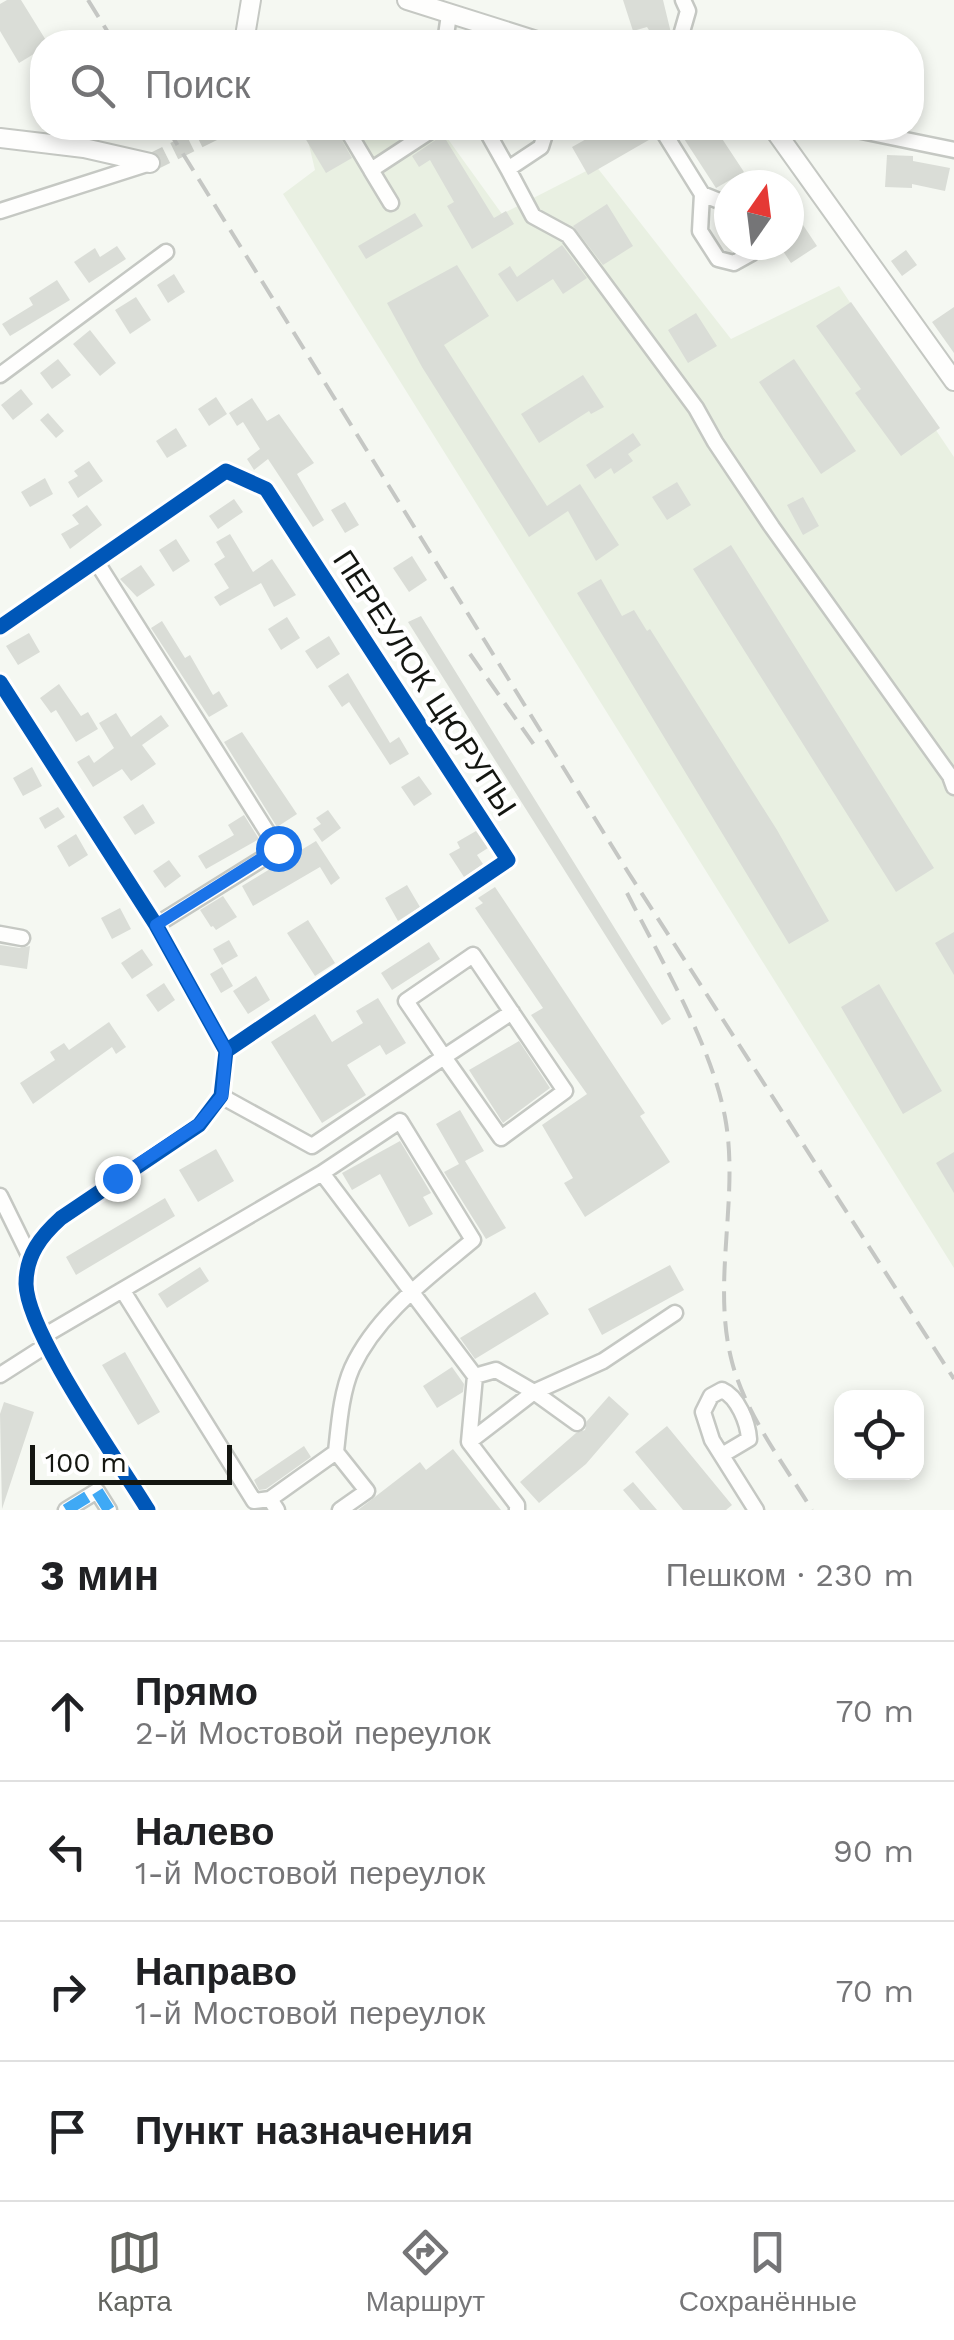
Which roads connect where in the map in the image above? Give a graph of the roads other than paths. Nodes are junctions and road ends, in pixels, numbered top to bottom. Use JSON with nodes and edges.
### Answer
{"nodes":[{"id":1,"x":251,"y":0,"type":"edge"},
{"id":2,"x":407,"y":0,"type":"edge"},
{"id":3,"x":683,"y":0,"type":"edge"},
{"id":4,"x":449,"y":15,"type":"junction"},
{"id":5,"x":246,"y":30,"type":"edge"},
{"id":6,"x":447,"y":30,"type":"edge"},
{"id":7,"x":500,"y":30,"type":"edge"},
{"id":8,"x":682,"y":30,"type":"edge"},
{"id":9,"x":0,"y":138,"type":"edge"},
{"id":10,"x":353,"y":140,"type":"edge"},
{"id":11,"x":417,"y":140,"type":"edge"},
{"id":12,"x":492,"y":140,"type":"edge"},
{"id":13,"x":543,"y":140,"type":"edge"},
{"id":14,"x":668,"y":140,"type":"edge"},
{"id":15,"x":781,"y":140,"type":"edge"},
{"id":16,"x":905,"y":140,"type":"edge"},
{"id":17,"x":954,"y":150,"type":"edge"},
{"id":18,"x":150,"y":163,"type":"joint"},
{"id":19,"x":508,"y":169,"type":"junction"},
{"id":20,"x":371,"y":170,"type":"junction"},
{"id":21,"x":702,"y":194,"type":"junction"},
{"id":22,"x":714,"y":199,"type":"edge"},
{"id":23,"x":391,"y":203,"type":"dead end"},
{"id":24,"x":0,"y":210,"type":"edge"},
{"id":25,"x":166,"y":252,"type":"dead end"},
{"id":26,"x":714,"y":253,"type":"edge"},
{"id":27,"x":0,"y":375,"type":"edge"},
{"id":28,"x":954,"y":381,"type":"edge"},
{"id":29,"x":96,"y":561,"type":"junction"},
{"id":30,"x":0,"y":628,"type":"edge"},
{"id":31,"x":0,"y":682,"type":"edge"},
{"id":32,"x":954,"y":787,"type":"edge"},
{"id":33,"x":156,"y":925,"type":"junction"},
{"id":34,"x":0,"y":934,"type":"edge"},
{"id":35,"x":22,"y":938,"type":"dead end"},
{"id":36,"x":512,"y":1012,"type":"junction"},
{"id":37,"x":226,"y":1051,"type":"junction"},
{"id":38,"x":444,"y":1056,"type":"junction"},
{"id":39,"x":222,"y":1096,"type":"junction"},
{"id":40,"x":322,"y":1173,"type":"junction"},
{"id":41,"x":0,"y":1196,"type":"edge"},
{"id":42,"x":30,"y":1257,"type":"junction"},
{"id":43,"x":124,"y":1292,"type":"junction"},
{"id":44,"x":410,"y":1293,"type":"junction"},
{"id":45,"x":676,"y":1313,"type":"dead end"},
{"id":46,"x":45,"y":1341,"type":"junction"},
{"id":47,"x":0,"y":1375,"type":"edge"},
{"id":48,"x":474,"y":1376,"type":"junction"},
{"id":49,"x":534,"y":1392,"type":"junction"},
{"id":50,"x":577,"y":1424,"type":"dead end"},
{"id":51,"x":469,"y":1442,"type":"junction"},
{"id":52,"x":336,"y":1452,"type":"junction"},
{"id":53,"x":722,"y":1456,"type":"dead end"},
{"id":54,"x":274,"y":1505,"type":"edge"},
{"id":55,"x":66,"y":1510,"type":"edge"},
{"id":56,"x":108,"y":1510,"type":"edge"},
{"id":57,"x":148,"y":1510,"type":"edge"},
{"id":58,"x":340,"y":1510,"type":"edge"},
{"id":59,"x":516,"y":1510,"type":"edge"},
{"id":60,"x":756,"y":1510,"type":"edge"}],
"edges":[{"from":1,"to":5,"type":"main road"},
{"from":2,"to":4,"type":"main road"},
{"from":3,"to":8,"type":"street"},
{"from":4,"to":6,"type":"street"},
{"from":4,"to":7,"type":"main road"},
{"from":9,"to":18,"type":"main road"},
{"from":10,"to":20,"type":"street"},
{"from":11,"to":20,"type":"street"},
{"from":12,"to":19,"type":"street"},
{"from":13,"to":19,"type":"street"},
{"from":14,"to":21,"type":"street"},
{"from":15,"to":28,"type":"main road"},
{"from":16,"to":17,"type":"street"},
{"from":18,"to":24,"type":"street"},
{"from":19,"to":32,"type":"street"},
{"from":20,"to":23,"type":"street"},
{"from":21,"to":22,"type":"street"},
{"from":21,"to":26,"type":"street"},
{"from":25,"to":27,"type":"street"},
{"from":29,"to":30,"type":"street"},
{"from":29,"to":33,"type":"street"},
{"from":29,"to":37,"type":"street","name":"ПЕРЕУЛОК ЦЮРУПЫ"},
{"from":31,"to":33,"type":"street"},
{"from":33,"to":37,"type":"street"},
{"from":34,"to":35,"type":"street"},
{"from":36,"to":38,"type":"street"},
{"from":36,"to":38,"type":"street"},
{"from":36,"to":38,"type":"street"},
{"from":37,"to":39,"type":"street"},
{"from":38,"to":39,"type":"street"},
{"from":39,"to":42,"type":"street"},
{"from":40,"to":43,"type":"street"},
{"from":40,"to":44,"type":"street"},
{"from":40,"to":44,"type":"street"},
{"from":41,"to":42,"type":"street"},
{"from":42,"to":46,"type":"street"},
{"from":43,"to":46,"type":"street"},
{"from":43,"to":54,"type":"street"},
{"from":44,"to":48,"type":"street"},
{"from":44,"to":52,"type":"street"},
{"from":45,"to":49,"type":"street"},
{"from":46,"to":47,"type":"street"},
{"from":46,"to":57,"type":"street"},
{"from":48,"to":49,"type":"street"},
{"from":48,"to":51,"type":"street"},
{"from":49,"to":50,"type":"street"},
{"from":49,"to":51,"type":"street"},
{"from":51,"to":59,"type":"street"},
{"from":52,"to":54,"type":"street"},
{"from":52,"to":58,"type":"street"},
{"from":53,"to":60,"type":"street"},
{"from":55,"to":56,"type":"street"}]}
